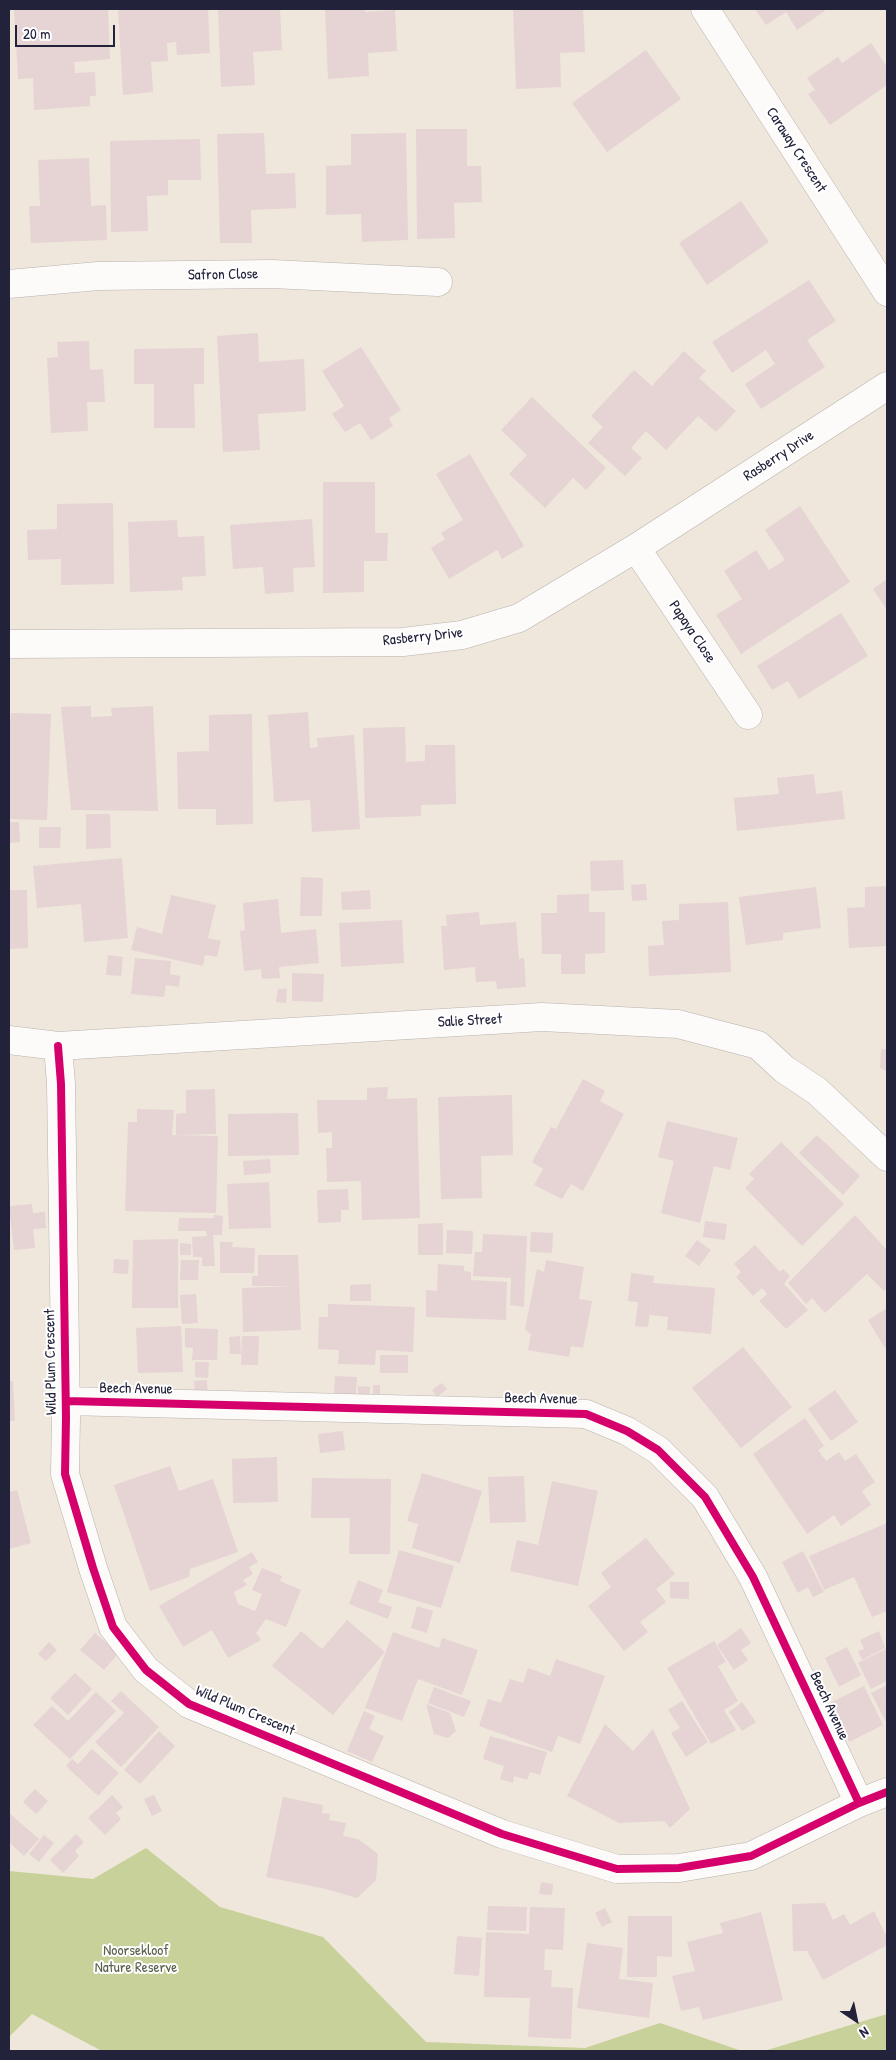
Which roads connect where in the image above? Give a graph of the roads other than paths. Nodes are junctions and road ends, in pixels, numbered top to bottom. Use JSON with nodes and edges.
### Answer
{"nodes":[{"id":1,"x":705,"y":9,"type":"edge"},
{"id":2,"x":438,"y":282,"type":"dead end"},
{"id":3,"x":9,"y":284,"type":"edge"},
{"id":4,"x":887,"y":292,"type":"edge"},
{"id":5,"x":887,"y":386,"type":"edge"},
{"id":6,"x":636,"y":548,"type":"junction"},
{"id":7,"x":9,"y":644,"type":"edge"},
{"id":8,"x":748,"y":715,"type":"dead end"},
{"id":9,"x":9,"y":1040,"type":"edge"},
{"id":10,"x":58,"y":1046,"type":"junction"},
{"id":11,"x":887,"y":1157,"type":"edge"},
{"id":12,"x":66,"y":1401,"type":"junction"},
{"id":13,"x":887,"y":1792,"type":"edge"},
{"id":14,"x":859,"y":1803,"type":"junction"}],
"edges":[{"from":1,"to":4,"type":"street","name":"Caraway Crescent"},
{"from":2,"to":3,"type":"street","name":"Safron Close"},
{"from":5,"to":6,"type":"street","name":"Rasberry Drive"},
{"from":6,"to":7,"type":"street","name":"Rasberry Drive"},
{"from":6,"to":8,"type":"street","name":"Papaya Close"},
{"from":9,"to":10,"type":"street","name":"Salie Street"},
{"from":10,"to":11,"type":"street","name":"Salie Street"},
{"from":10,"to":12,"type":"street","name":"Wild Plum Crescent"},
{"from":12,"to":14,"type":"street","name":"Beech Avenue"},
{"from":12,"to":14,"type":"street","name":"Wild Plum Crescent"},
{"from":13,"to":14,"type":"street","name":"Wild Plum Crescent"}]}
